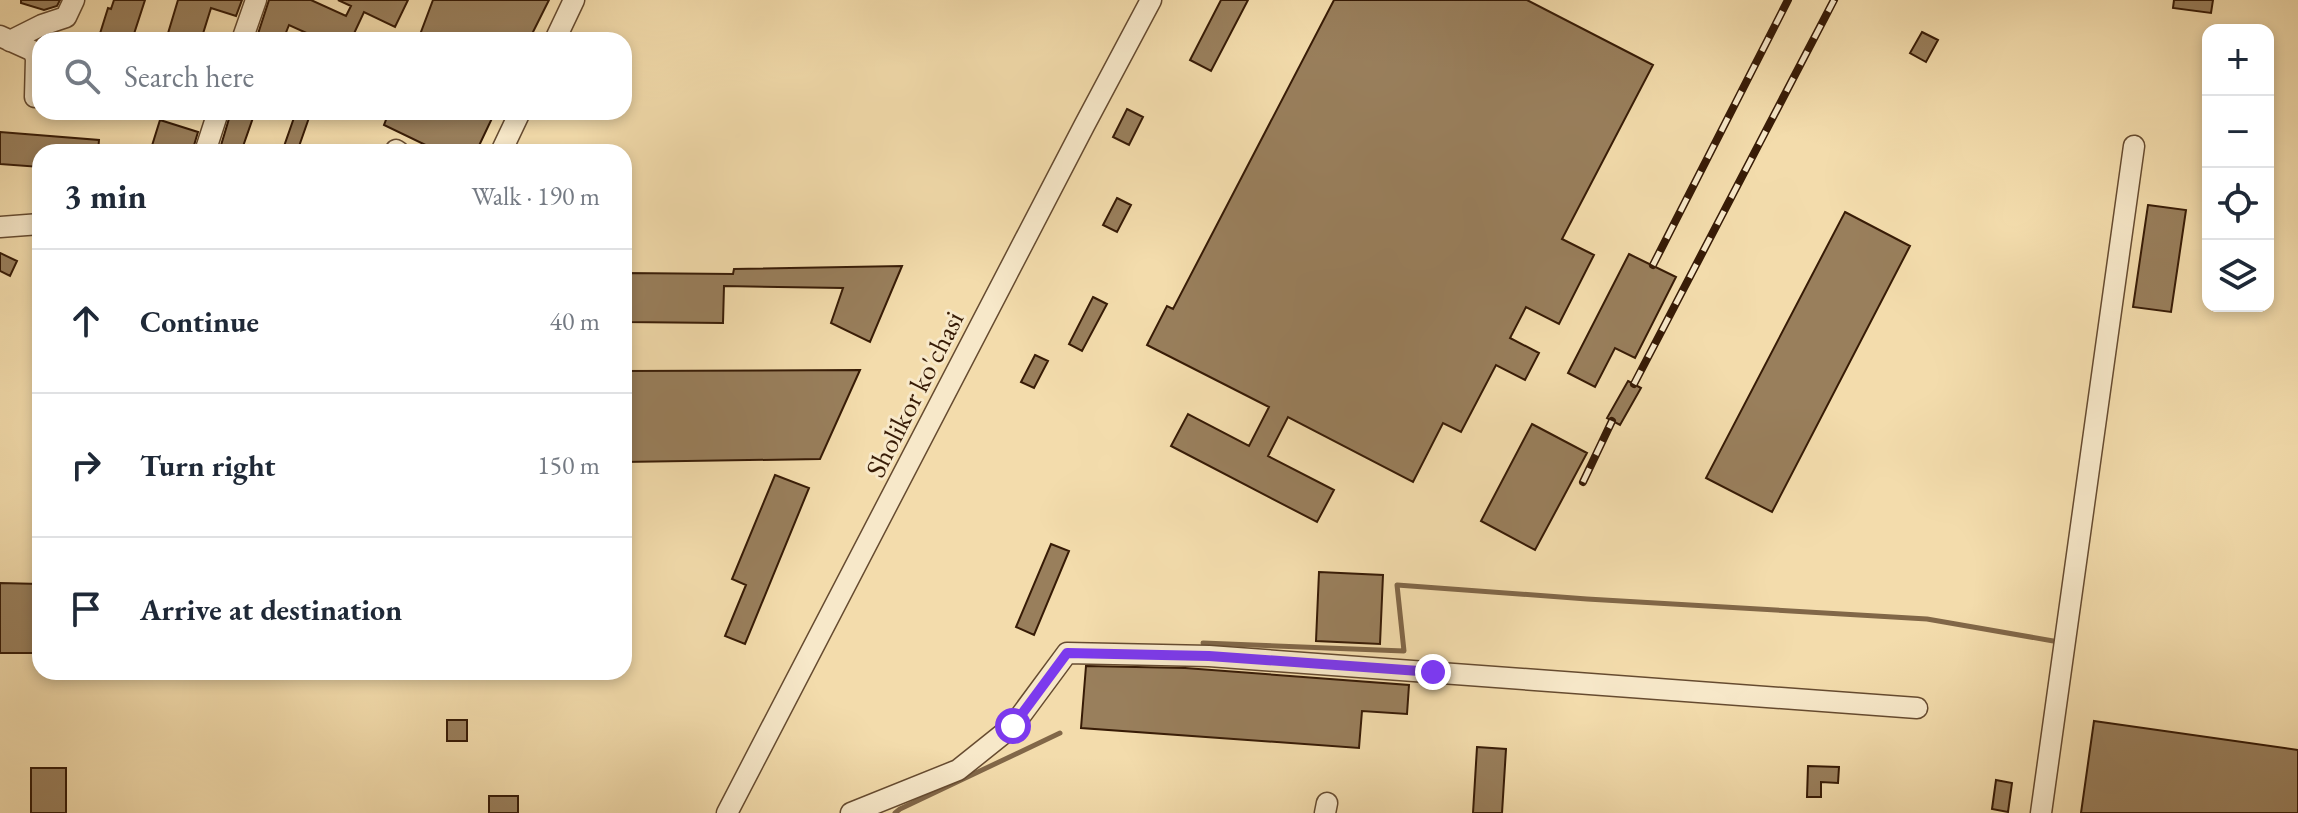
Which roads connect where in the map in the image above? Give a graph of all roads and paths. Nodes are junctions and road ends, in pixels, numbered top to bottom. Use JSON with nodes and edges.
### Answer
{"nodes":[{"id":1,"x":74,"y":0,"type":"edge"},
{"id":2,"x":256,"y":0,"type":"edge"},
{"id":3,"x":574,"y":0,"type":"edge"},
{"id":4,"x":1151,"y":0,"type":"edge"},
{"id":5,"x":245,"y":32,"type":"edge"},
{"id":6,"x":559,"y":32,"type":"edge"},
{"id":7,"x":5,"y":39,"type":"edge"},
{"id":8,"x":32,"y":51,"type":"edge"},
{"id":9,"x":215,"y":120,"type":"edge"},
{"id":10,"x":516,"y":120,"type":"edge"},
{"id":11,"x":208,"y":144,"type":"edge"},
{"id":12,"x":505,"y":144,"type":"edge"},
{"id":13,"x":2134,"y":146,"type":"dead end"},
{"id":14,"x":32,"y":225,"type":"edge"},
{"id":15,"x":0,"y":227,"type":"edge"},
{"id":16,"x":1917,"y":708,"type":"dead end"},
{"id":17,"x":727,"y":813,"type":"edge"},
{"id":18,"x":851,"y":813,"type":"edge"},
{"id":19,"x":2041,"y":813,"type":"edge"}],
"edges":[{"from":1,"to":7,"type":"street"},
{"from":2,"to":5,"type":"street"},
{"from":3,"to":6,"type":"street"},
{"from":4,"to":17,"type":"street","name":"Sholikor ko'chasi"},
{"from":7,"to":8,"type":"street"},
{"from":9,"to":11,"type":"street"},
{"from":10,"to":12,"type":"street"},
{"from":13,"to":19,"type":"street"},
{"from":14,"to":15,"type":"street"},
{"from":16,"to":18,"type":"street"}]}
